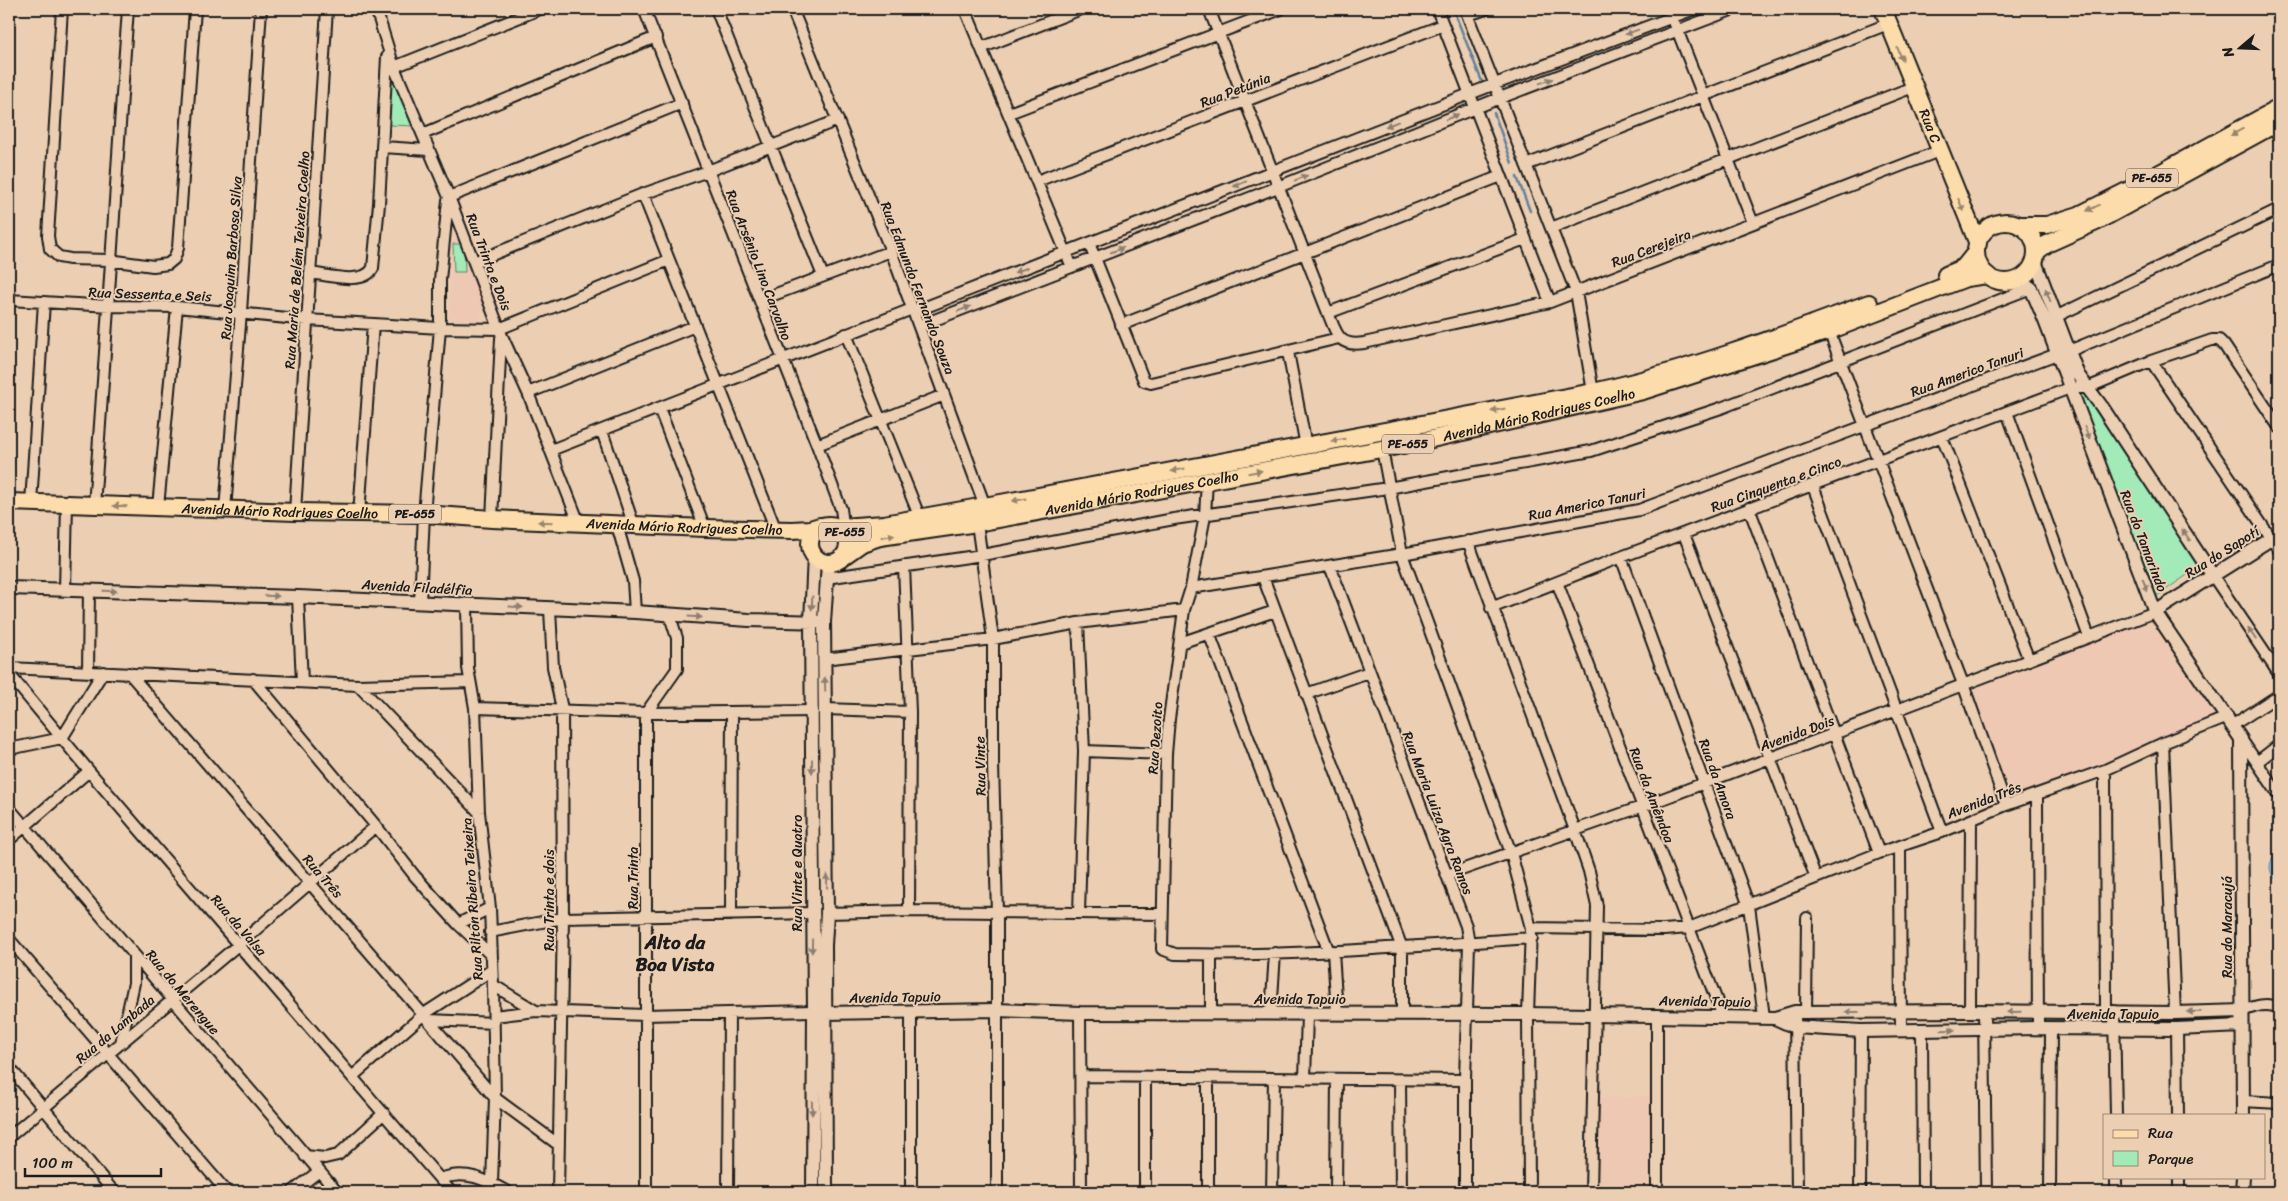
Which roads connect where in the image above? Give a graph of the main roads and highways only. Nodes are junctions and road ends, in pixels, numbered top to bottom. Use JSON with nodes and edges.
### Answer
{"nodes":[{"id":1,"x":1886,"y":16,"type":"edge"},
{"id":2,"x":2279,"y":108,"type":"edge"},
{"id":3,"x":2277,"y":129,"type":"edge"},
{"id":4,"x":2019,"y":225,"type":"junction"},
{"id":5,"x":1977,"y":248,"type":"junction"},
{"id":6,"x":2035,"y":256,"type":"junction"},
{"id":7,"x":1987,"y":275,"type":"junction"},
{"id":8,"x":9,"y":502,"type":"edge"},
{"id":9,"x":820,"y":526,"type":"junction"},
{"id":10,"x":843,"y":529,"type":"junction"},
{"id":11,"x":845,"y":555,"type":"junction"}],
"edges":[{"from":1,"to":5,"type":"main road","name":"Rua C","one_way":true},
{"from":2,"to":4,"type":"main road","number":"PE-655","one_way":true},
{"from":3,"to":6,"type":"main road","number":"PE-655"},
{"from":4,"to":5,"type":"main road","number":"PE-655"},
{"from":4,"to":6,"type":"main road"},
{"from":5,"to":7,"type":"main road"},
{"from":5,"to":10,"type":"main road","name":"Avenida Mário Rodrigues Coelho","number":"PE-655","one_way":true},
{"from":6,"to":7,"type":"main road","number":"PE-655"},
{"from":11,"to":7,"type":"main road","name":"Avenida Mário Rodrigues Coelho","number":"PE-655","one_way":true},
{"from":9,"to":8,"type":"main road","name":"Avenida Mário Rodrigues Coelho","number":"PE-655","one_way":true},
{"from":9,"to":10,"type":"main road","number":"PE-655"},
{"from":9,"to":11,"type":"main road","number":"PE-655"},
{"from":10,"to":11,"type":"main road","number":"PE-655"}]}
